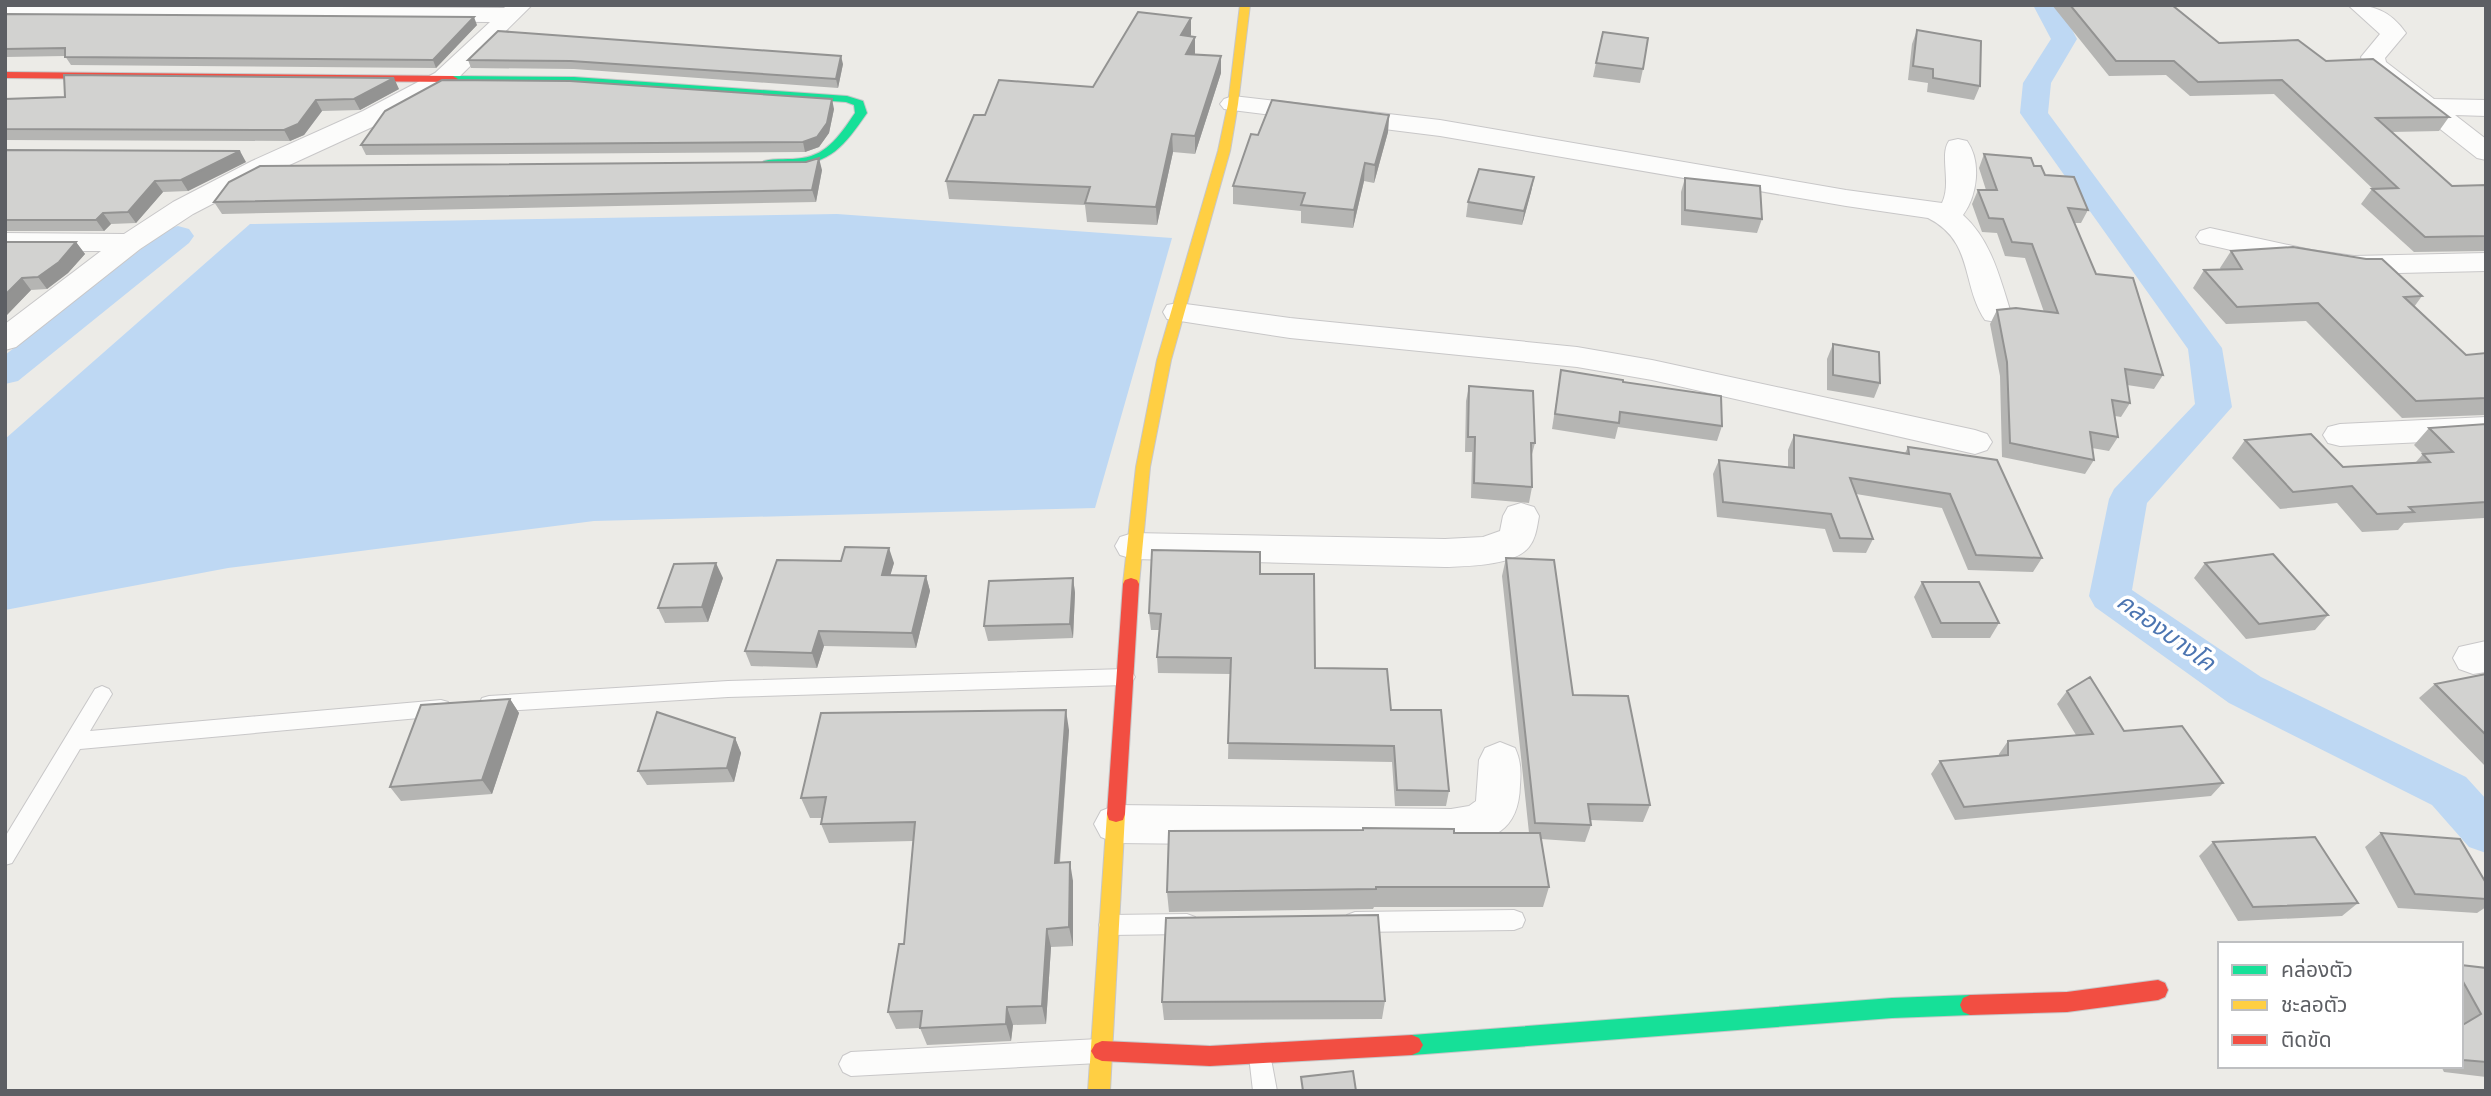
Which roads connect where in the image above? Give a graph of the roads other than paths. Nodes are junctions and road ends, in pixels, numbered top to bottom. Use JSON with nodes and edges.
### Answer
{"nodes":[{"id":1,"x":1245,"y":5,"type":"edge"},
{"id":2,"x":2359,"y":5,"type":"edge"},
{"id":3,"x":516,"y":10,"type":"edge"},
{"id":4,"x":5,"y":12,"type":"edge"},
{"id":5,"x":5,"y":75,"type":"edge"},
{"id":6,"x":444,"y":78,"type":"junction"},
{"id":7,"x":1233,"y":104,"type":"junction"},
{"id":8,"x":2426,"y":107,"type":"junction"},
{"id":9,"x":2486,"y":108,"type":"edge"},
{"id":10,"x":1958,"y":147,"type":"dead end"},
{"id":11,"x":2486,"y":152,"type":"edge"},
{"id":12,"x":755,"y":163,"type":"edge"},
{"id":13,"x":1948,"y":214,"type":"junction"},
{"id":14,"x":2210,"y":237,"type":"dead end"},
{"id":15,"x":5,"y":242,"type":"edge"},
{"id":16,"x":130,"y":243,"type":"junction"},
{"id":17,"x":2486,"y":262,"type":"edge"},
{"id":18,"x":2486,"y":279,"type":"edge"},
{"id":19,"x":2348,"y":286,"type":"edge"},
{"id":20,"x":1178,"y":312,"type":"junction"},
{"id":21,"x":1996,"y":313,"type":"edge"},
{"id":22,"x":5,"y":340,"type":"edge"},
{"id":23,"x":2486,"y":428,"type":"edge"},
{"id":24,"x":2340,"y":435,"type":"dead end"},
{"id":25,"x":1975,"y":442,"type":"dead end"},
{"id":26,"x":1521,"y":516,"type":"dead end"},
{"id":27,"x":1133,"y":547,"type":"junction"},
{"id":28,"x":1125,"y":677,"type":"junction"},
{"id":29,"x":102,"y":694,"type":"dead end"},
{"id":30,"x":74,"y":741,"type":"junction"},
{"id":31,"x":1500,"y":760,"type":"dead end"},
{"id":32,"x":1116,"y":824,"type":"junction"},
{"id":33,"x":5,"y":856,"type":"edge"},
{"id":34,"x":1514,"y":920,"type":"dead end"},
{"id":35,"x":1333,"y":922,"type":"edge"},
{"id":36,"x":1208,"y":924,"type":"edge"},
{"id":37,"x":1110,"y":925,"type":"junction"},
{"id":38,"x":2158,"y":990,"type":"dead end"},
{"id":39,"x":1102,"y":1051,"type":"junction"},
{"id":40,"x":1261,"y":1053,"type":"junction"},
{"id":41,"x":851,"y":1065,"type":"dead end"},
{"id":42,"x":1099,"y":1091,"type":"edge"},
{"id":43,"x":1265,"y":1091,"type":"edge"}],
"edges":[{"from":1,"to":7,"type":"street"},
{"from":2,"to":8,"type":"street"},
{"from":3,"to":4,"type":"street"},
{"from":3,"to":6,"type":"street"},
{"from":5,"to":6,"type":"street"},
{"from":6,"to":12,"type":"street"},
{"from":6,"to":16,"type":"street"},
{"from":7,"to":13,"type":"street"},
{"from":7,"to":20,"type":"street"},
{"from":8,"to":9,"type":"street"},
{"from":8,"to":11,"type":"street"},
{"from":10,"to":13,"type":"street"},
{"from":13,"to":21,"type":"street"},
{"from":14,"to":17,"type":"street"},
{"from":15,"to":16,"type":"street"},
{"from":16,"to":22,"type":"street"},
{"from":18,"to":19,"type":"street"},
{"from":20,"to":25,"type":"street"},
{"from":20,"to":27,"type":"street"},
{"from":23,"to":24,"type":"street"},
{"from":26,"to":27,"type":"street"},
{"from":27,"to":28,"type":"street"},
{"from":28,"to":30,"type":"lane"},
{"from":28,"to":32,"type":"street"},
{"from":29,"to":30,"type":"lane"},
{"from":30,"to":33,"type":"lane"},
{"from":31,"to":32,"type":"street"},
{"from":32,"to":37,"type":"street"},
{"from":34,"to":35,"type":"lane"},
{"from":36,"to":37,"type":"lane"},
{"from":37,"to":39,"type":"street"},
{"from":38,"to":40,"type":"street"},
{"from":39,"to":40,"type":"street"},
{"from":39,"to":41,"type":"lane"},
{"from":39,"to":42,"type":"street"},
{"from":40,"to":43,"type":"lane"}]}
